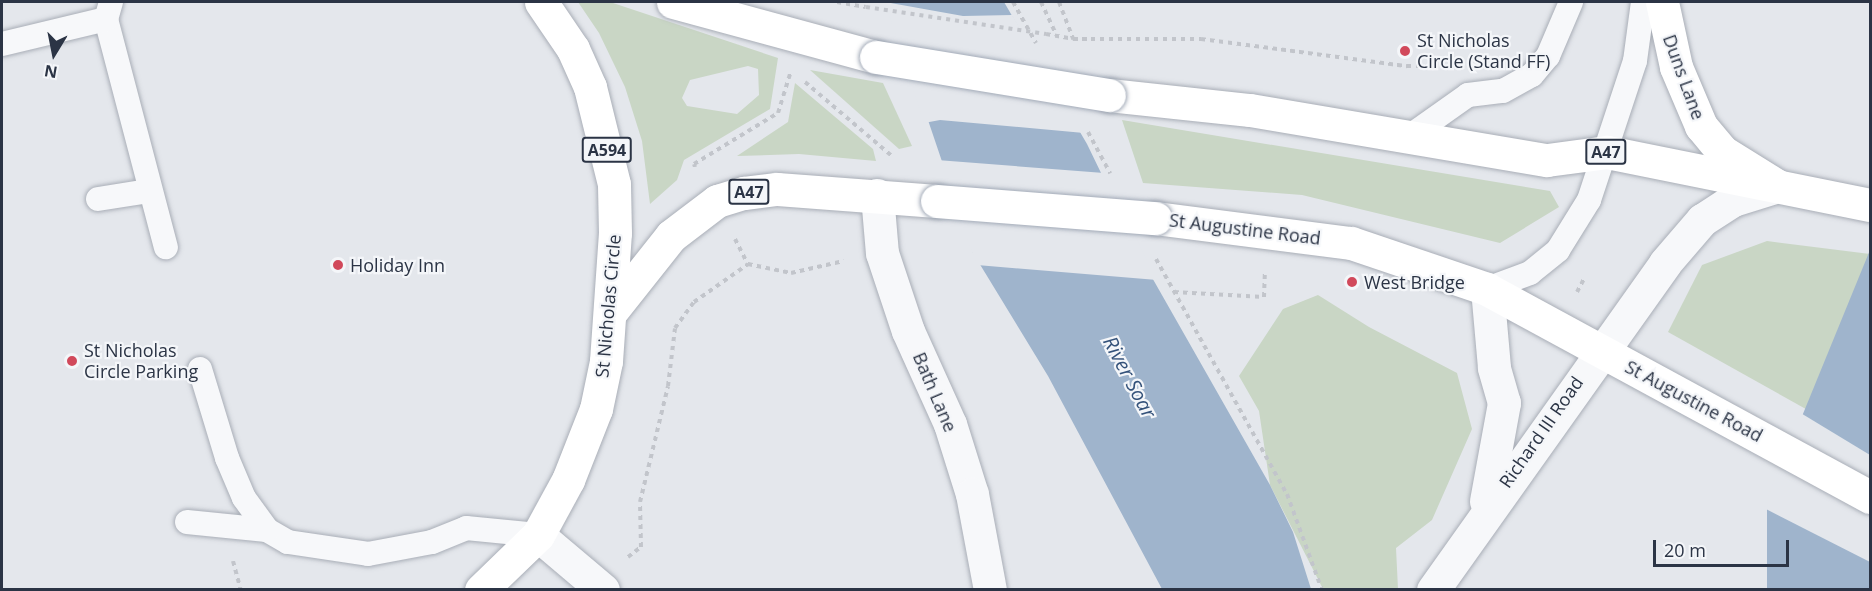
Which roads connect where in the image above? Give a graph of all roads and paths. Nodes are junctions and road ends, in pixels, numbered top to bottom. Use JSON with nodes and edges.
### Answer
{"nodes":[{"id":1,"x":541,"y":2,"type":"edge"},
{"id":2,"x":674,"y":2,"type":"edge"},
{"id":3,"x":837,"y":2,"type":"edge"},
{"id":4,"x":1013,"y":2,"type":"edge"},
{"id":5,"x":1041,"y":2,"type":"edge"},
{"id":6,"x":1059,"y":2,"type":"edge"},
{"id":7,"x":1571,"y":2,"type":"edge"},
{"id":8,"x":1643,"y":2,"type":"edge"},
{"id":9,"x":1662,"y":2,"type":"edge"},
{"id":10,"x":109,"y":10,"type":"edge"},
{"id":11,"x":1057,"y":36,"type":"junction"},
{"id":12,"x":797,"y":38,"type":"junction"},
{"id":13,"x":1073,"y":39,"type":"junction"},
{"id":14,"x":2,"y":44,"type":"edge"},
{"id":15,"x":1038,"y":45,"type":"dead end"},
{"id":16,"x":1454,"y":66,"type":"dead end"},
{"id":17,"x":1084,"y":126,"type":"dead end"},
{"id":18,"x":1410,"y":136,"type":"junction"},
{"id":19,"x":1606,"y":152,"type":"junction"},
{"id":20,"x":1113,"y":177,"type":"dead end"},
{"id":21,"x":1790,"y":189,"type":"junction"},
{"id":22,"x":149,"y":191,"type":"junction"},
{"id":23,"x":877,"y":195,"type":"junction"},
{"id":24,"x":98,"y":199,"type":"dead end"},
{"id":25,"x":923,"y":199,"type":"junction"},
{"id":26,"x":1870,"y":205,"type":"edge"},
{"id":27,"x":166,"y":247,"type":"dead end"},
{"id":28,"x":1151,"y":250,"type":"dead end"},
{"id":29,"x":882,"y":253,"type":"junction"},
{"id":30,"x":1487,"y":289,"type":"junction"},
{"id":31,"x":1173,"y":292,"type":"junction"},
{"id":32,"x":1251,"y":296,"type":"dead end"},
{"id":33,"x":610,"y":313,"type":"junction"},
{"id":34,"x":1600,"y":350,"type":"junction"},
{"id":35,"x":200,"y":369,"type":"dead end"},
{"id":36,"x":1870,"y":497,"type":"edge"},
{"id":37,"x":1483,"y":514,"type":"junction"},
{"id":38,"x":187,"y":522,"type":"dead end"},
{"id":39,"x":267,"y":530,"type":"junction"},
{"id":40,"x":538,"y":535,"type":"junction"},
{"id":41,"x":600,"y":586,"type":"edge"},
{"id":42,"x":482,"y":590,"type":"edge"},
{"id":43,"x":990,"y":590,"type":"edge"},
{"id":44,"x":1322,"y":590,"type":"edge"},
{"id":45,"x":1433,"y":590,"type":"edge"}],
"edges":[{"from":1,"to":33,"type":"main road","name":"St Nicholas Circle","number":"A594"},
{"from":2,"to":12,"type":"main road","number":"A47"},
{"from":3,"to":11,"type":"path","bridge":true},
{"from":4,"to":15,"type":"path"},
{"from":5,"to":11,"type":"path"},
{"from":6,"to":13,"type":"path"},
{"from":7,"to":18,"type":"lane"},
{"from":8,"to":19,"type":"lane"},
{"from":9,"to":21,"type":"main road","name":"Duns Lane"},
{"from":10,"to":14,"type":"lane"},
{"from":10,"to":22,"type":"lane"},
{"from":11,"to":13,"type":"path"},
{"from":12,"to":18,"type":"main road","number":"A47","bridge":true},
{"from":12,"to":25,"type":"path"},
{"from":13,"to":16,"type":"path"},
{"from":17,"to":20,"type":"path"},
{"from":18,"to":19,"type":"main road","number":"A47"},
{"from":19,"to":21,"type":"main road","number":"A47"},
{"from":19,"to":30,"type":"lane"},
{"from":21,"to":26,"type":"main road","number":"A47"},
{"from":21,"to":34,"type":"street","name":"Richard III Road"},
{"from":22,"to":24,"type":"lane"},
{"from":22,"to":27,"type":"lane"},
{"from":23,"to":25,"type":"main road","name":"St Augustine Road","number":"A47"},
{"from":23,"to":29,"type":"street","name":"Bath Lane"},
{"from":23,"to":33,"type":"main road","name":"St Augustine Road","number":"A47"},
{"from":25,"to":30,"type":"main road","name":"St Augustine Road","number":"A47","bridge":true},
{"from":28,"to":31,"type":"path"},
{"from":29,"to":41,"type":"path"},
{"from":29,"to":43,"type":"street","name":"Bath Lane"},
{"from":30,"to":34,"type":"main road","name":"St Augustine Road","number":"A47"},
{"from":30,"to":37,"type":"street","name":"Richard III Road"},
{"from":31,"to":32,"type":"path"},
{"from":31,"to":44,"type":"path"},
{"from":33,"to":40,"type":"main road","name":"St Nicholas Circle","number":"A594"},
{"from":34,"to":36,"type":"main road","name":"St Augustine Road","number":"A47"},
{"from":34,"to":37,"type":"street","name":"Richard III Road"},
{"from":35,"to":39,"type":"lane"},
{"from":37,"to":45,"type":"street","name":"Richard III Road"},
{"from":38,"to":39,"type":"lane"},
{"from":39,"to":40,"type":"lane"},
{"from":40,"to":41,"type":"street"},
{"from":40,"to":42,"type":"main road","name":"St Nicholas Circle","number":"A594"}]}
